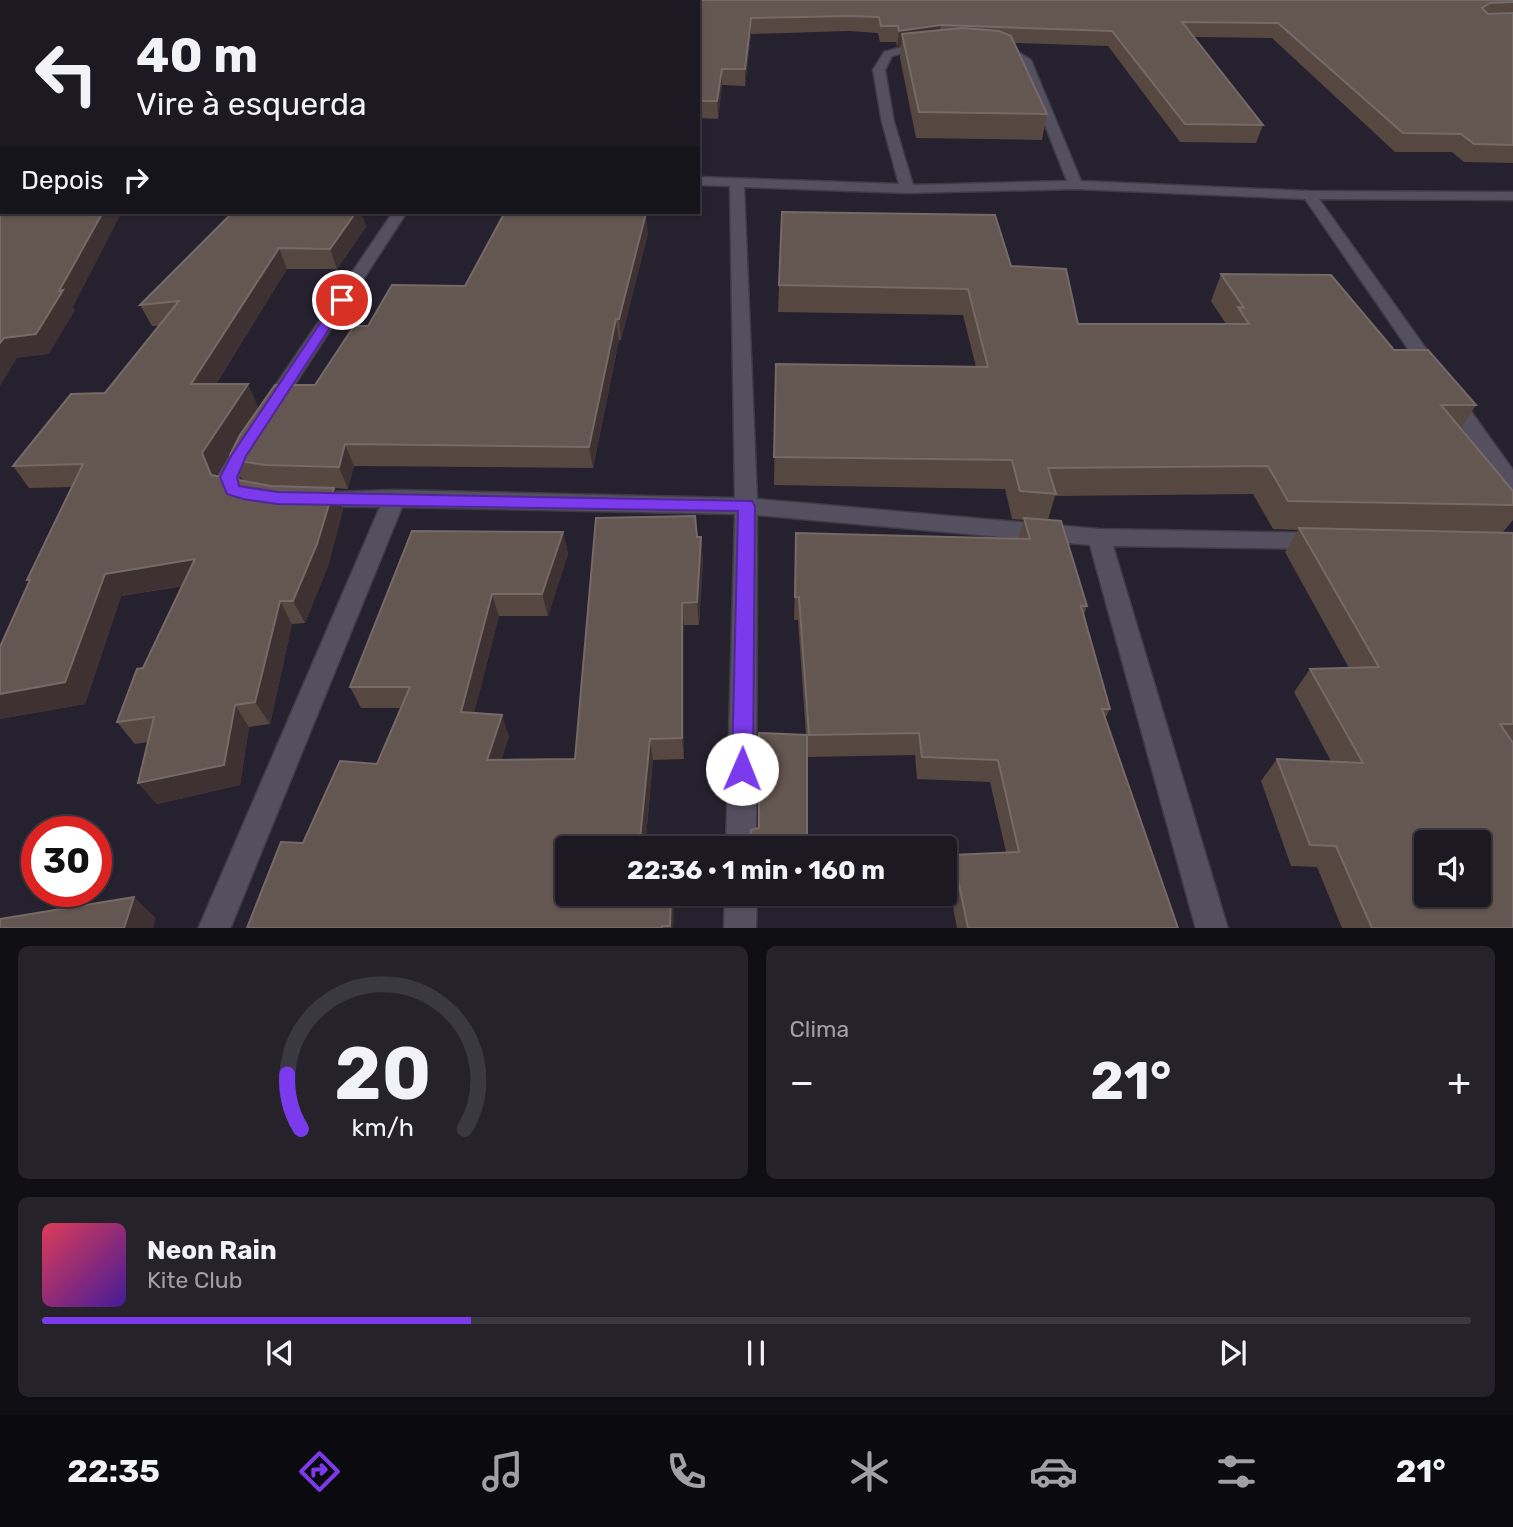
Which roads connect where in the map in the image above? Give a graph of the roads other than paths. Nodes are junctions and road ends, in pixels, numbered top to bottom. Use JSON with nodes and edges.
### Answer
{"nodes":[{"id":1,"x":942,"y":48,"type":"edge"},
{"id":2,"x":981,"y":48,"type":"edge"},
{"id":3,"x":700,"y":181,"type":"edge"},
{"id":4,"x":737,"y":182,"type":"junction"},
{"id":5,"x":1076,"y":185,"type":"junction"},
{"id":6,"x":907,"y":189,"type":"junction"},
{"id":7,"x":1309,"y":195,"type":"junction"},
{"id":8,"x":1513,"y":196,"type":"edge"},
{"id":9,"x":399,"y":214,"type":"edge"},
{"id":10,"x":1513,"y":486,"type":"edge"},
{"id":11,"x":265,"y":496,"type":"edge"},
{"id":12,"x":290,"y":498,"type":"edge"},
{"id":13,"x":395,"y":498,"type":"junction"},
{"id":14,"x":746,"y":506,"type":"junction"},
{"id":15,"x":1099,"y":537,"type":"junction"},
{"id":16,"x":1334,"y":541,"type":"edge"},
{"id":17,"x":741,"y":836,"type":"edge"},
{"id":18,"x":741,"y":906,"type":"edge"},
{"id":19,"x":214,"y":928,"type":"edge"},
{"id":20,"x":740,"y":928,"type":"edge"},
{"id":21,"x":1212,"y":928,"type":"edge"}],
"edges":[{"from":1,"to":6,"type":"street"},
{"from":2,"to":5,"type":"street"},
{"from":3,"to":4,"type":"street"},
{"from":4,"to":6,"type":"street"},
{"from":4,"to":14,"type":"street"},
{"from":5,"to":6,"type":"street"},
{"from":5,"to":7,"type":"street"},
{"from":7,"to":8,"type":"street"},
{"from":7,"to":10,"type":"street"},
{"from":9,"to":11,"type":"street"},
{"from":12,"to":13,"type":"street"},
{"from":13,"to":14,"type":"street"},
{"from":13,"to":19,"type":"street"},
{"from":14,"to":15,"type":"street"},
{"from":14,"to":17,"type":"street"},
{"from":15,"to":16,"type":"street"},
{"from":15,"to":21,"type":"street"},
{"from":18,"to":20,"type":"street"}]}
